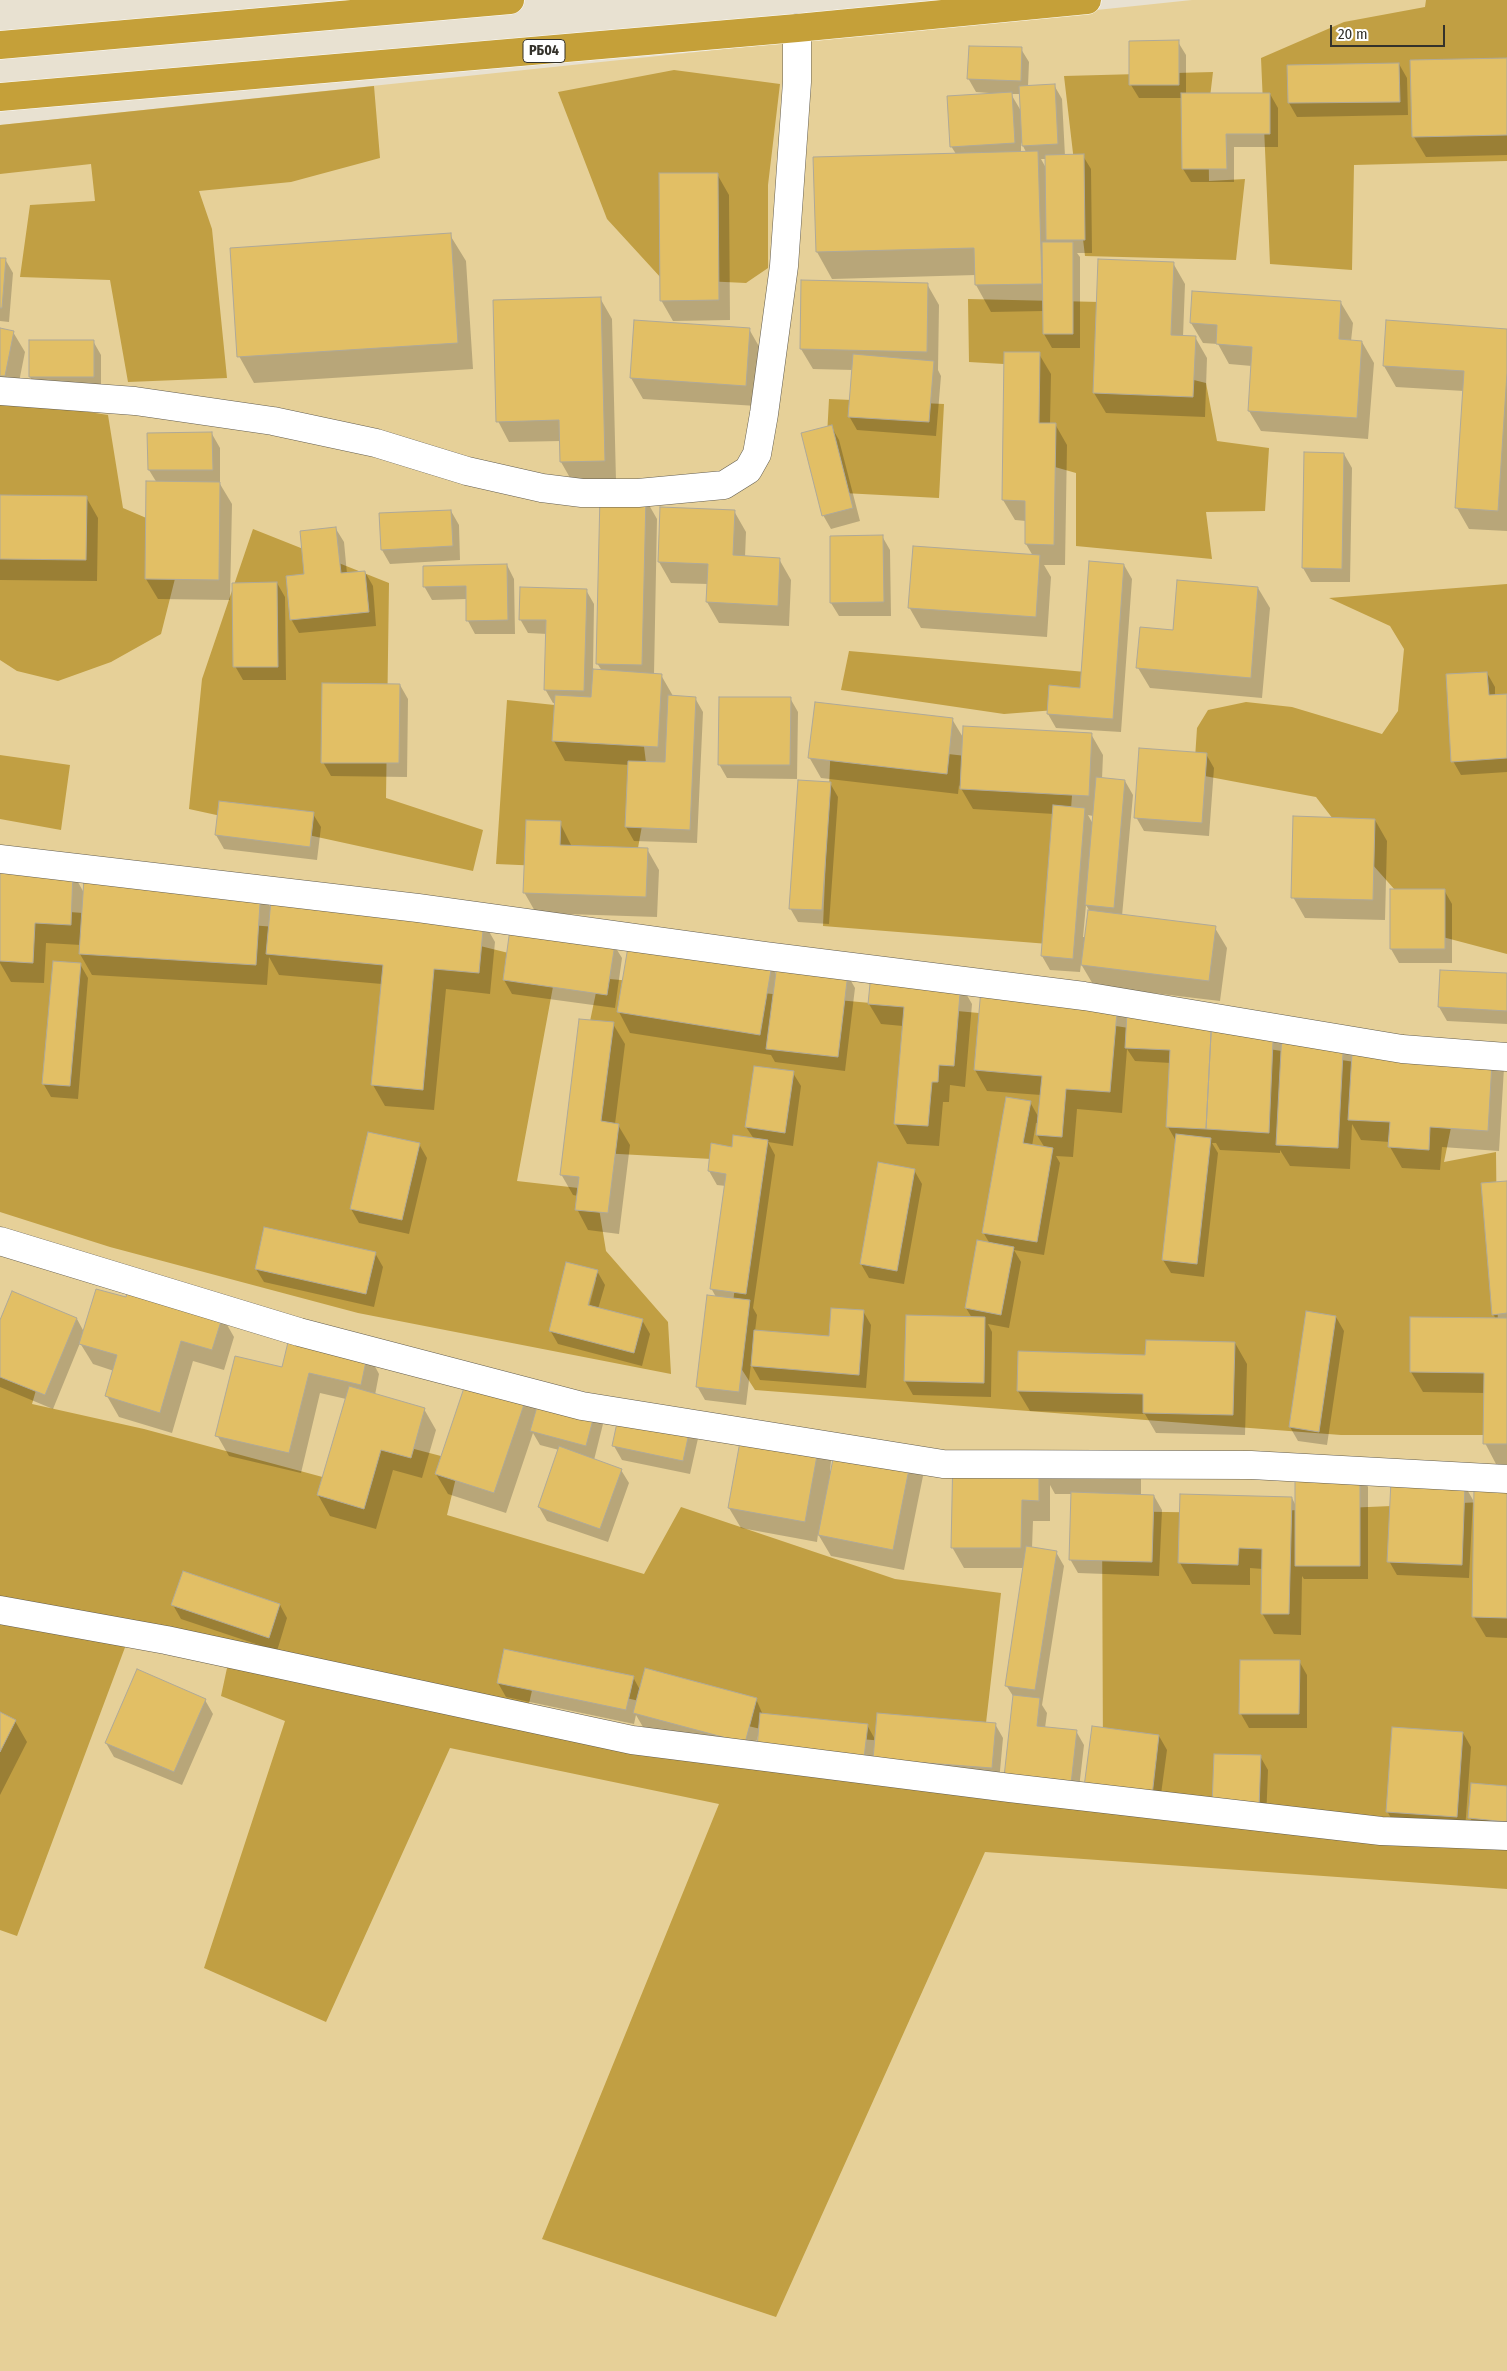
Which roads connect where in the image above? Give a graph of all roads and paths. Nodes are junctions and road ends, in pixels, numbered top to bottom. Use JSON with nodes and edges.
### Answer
{"nodes":[{"id":1,"x":510,"y":0,"type":"edge"},
{"id":2,"x":1087,"y":0,"type":"edge"},
{"id":3,"x":797,"y":28,"type":"junction"},
{"id":4,"x":0,"y":44,"type":"edge"},
{"id":5,"x":0,"y":97,"type":"edge"},
{"id":6,"x":0,"y":391,"type":"edge"},
{"id":7,"x":0,"y":859,"type":"edge"},
{"id":8,"x":1507,"y":1057,"type":"edge"},
{"id":9,"x":0,"y":1241,"type":"edge"},
{"id":10,"x":1507,"y":1479,"type":"edge"},
{"id":11,"x":0,"y":1610,"type":"edge"},
{"id":12,"x":1507,"y":1836,"type":"edge"}],
"edges":[{"from":1,"to":4,"type":"highway"},
{"from":2,"to":3,"type":"highway","number":"РБ04"},
{"from":3,"to":5,"type":"highway","number":"РБ04"},
{"from":3,"to":6,"type":"lane"},
{"from":7,"to":8,"type":"lane"},
{"from":9,"to":10,"type":"lane"},
{"from":11,"to":12,"type":"lane"}]}
